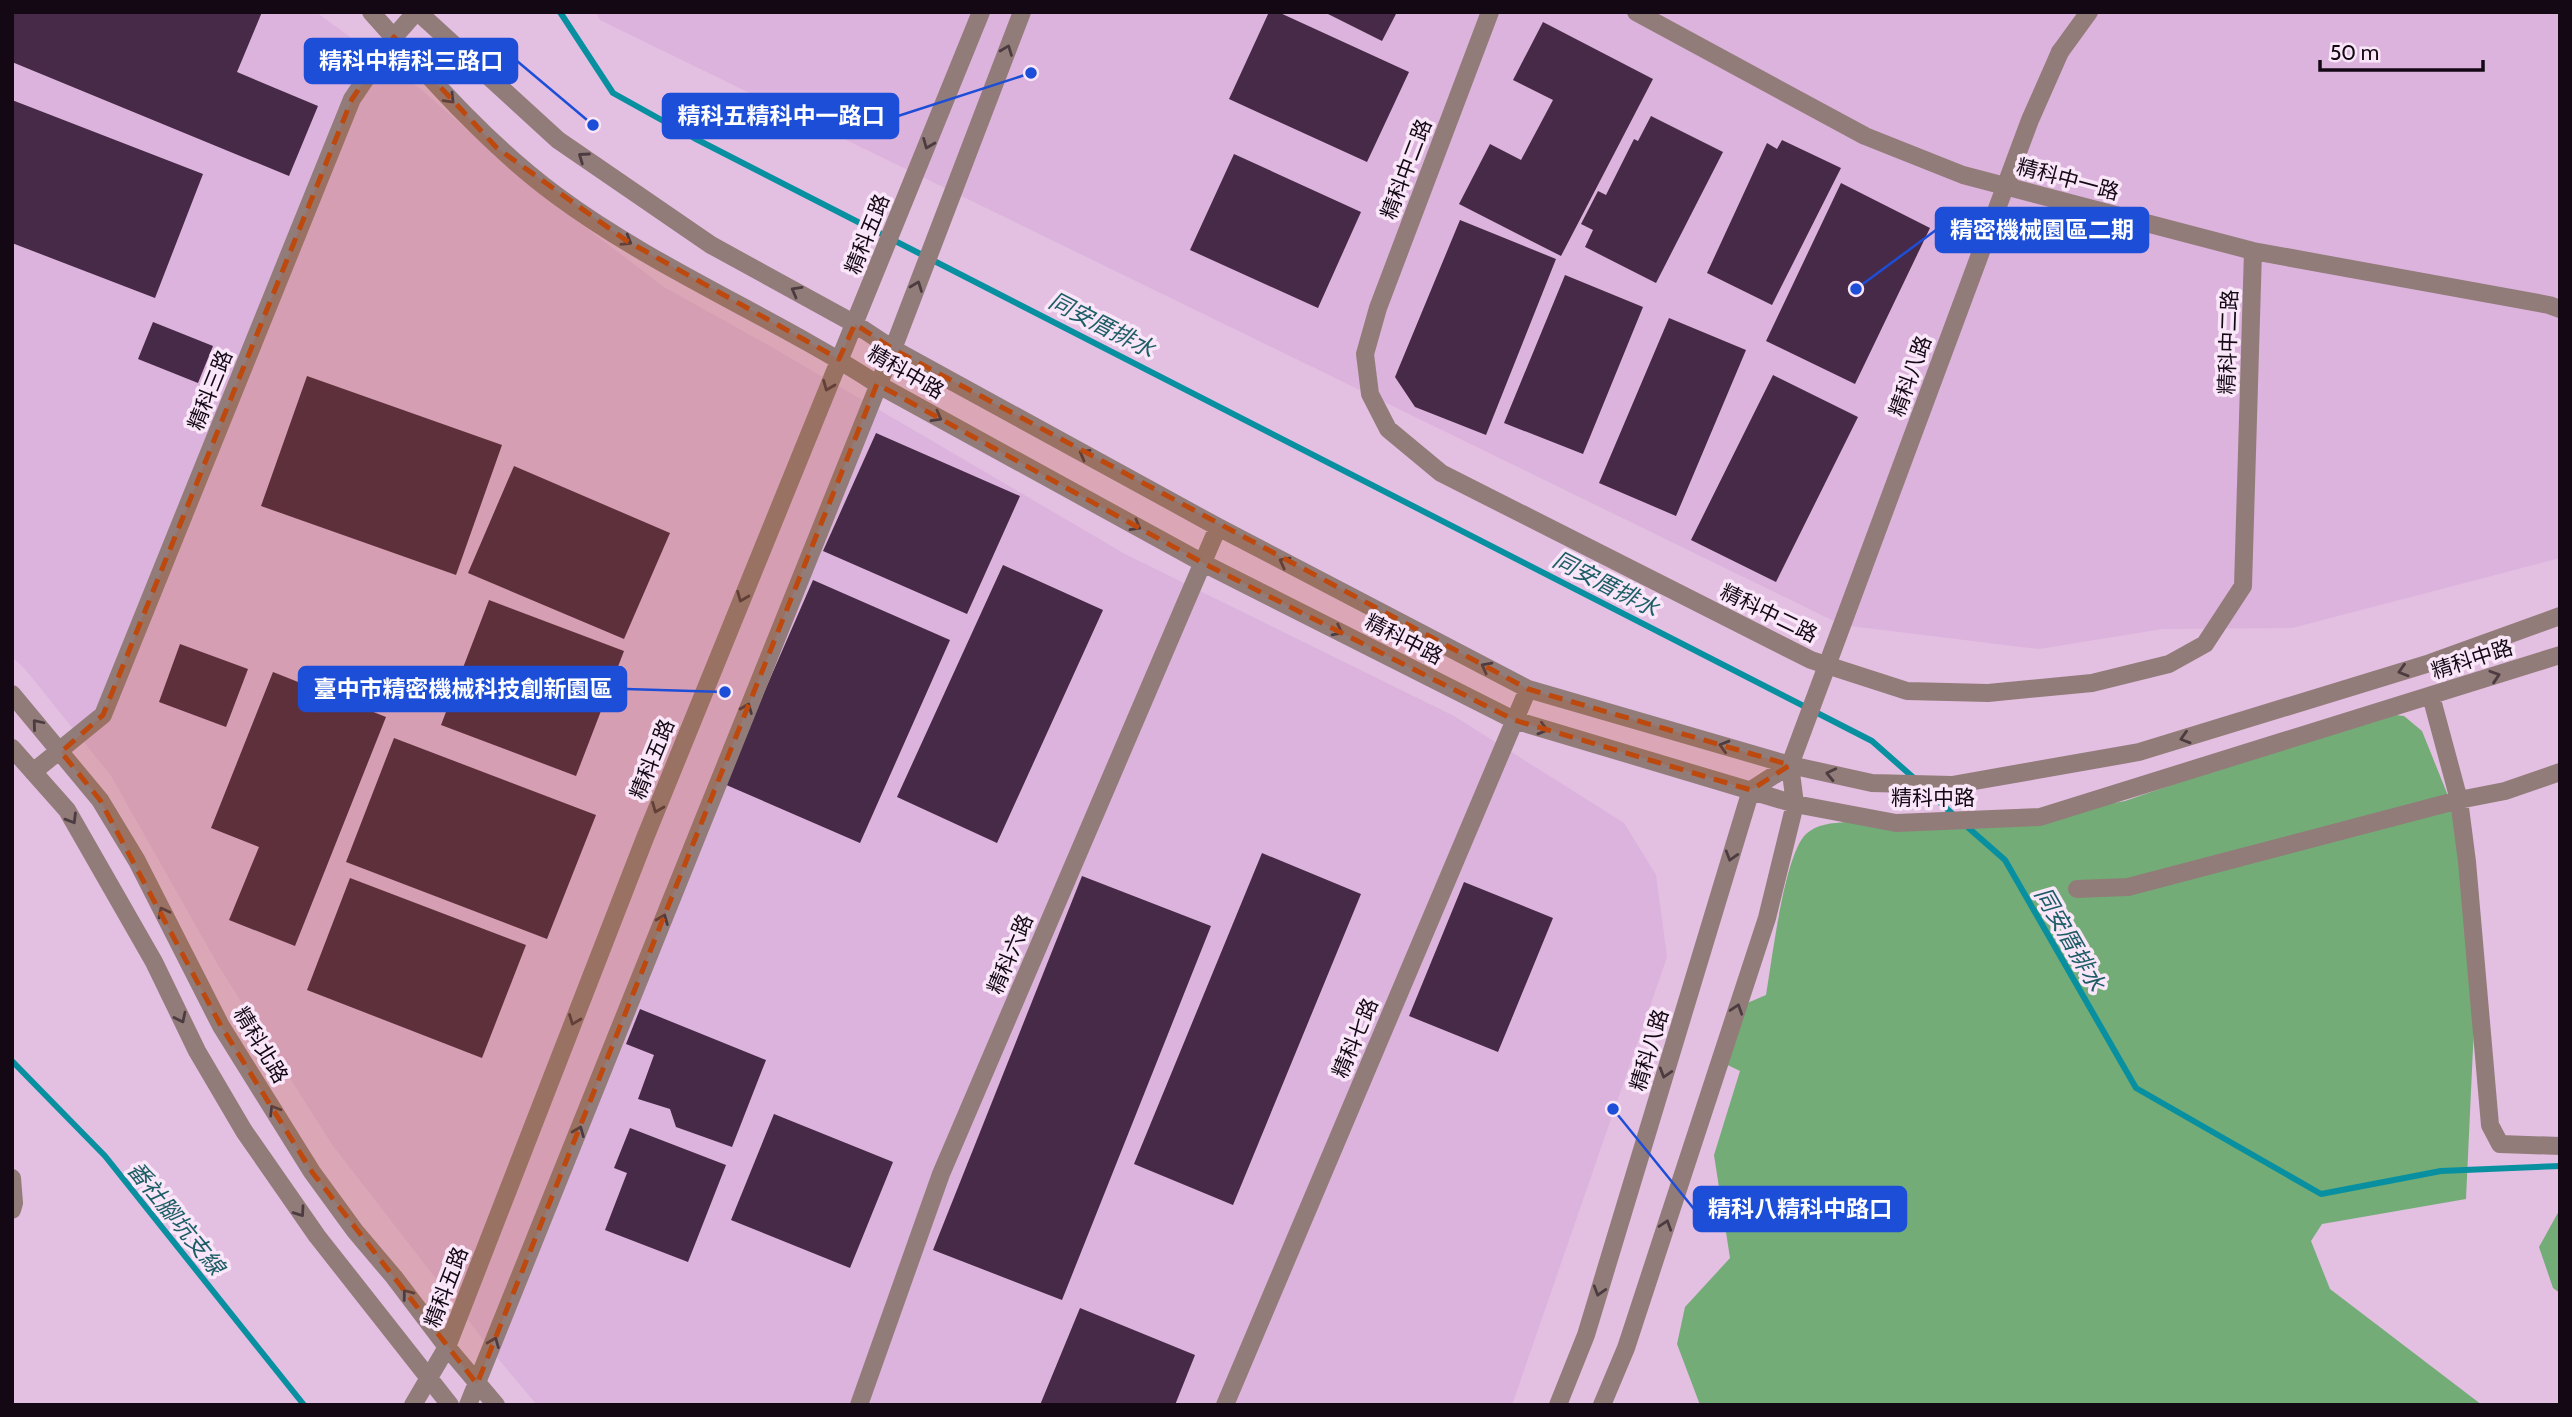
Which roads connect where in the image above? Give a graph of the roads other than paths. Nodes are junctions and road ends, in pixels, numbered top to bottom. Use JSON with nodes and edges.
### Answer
{"nodes":[{"id":1,"x":371,"y":12,"type":"edge"},
{"id":2,"x":417,"y":12,"type":"edge"},
{"id":3,"x":981,"y":12,"type":"edge"},
{"id":4,"x":1022,"y":12,"type":"edge"},
{"id":5,"x":1490,"y":12,"type":"edge"},
{"id":6,"x":1636,"y":12,"type":"edge"},
{"id":7,"x":2089,"y":12,"type":"edge"},
{"id":8,"x":394,"y":37,"type":"junction"},
{"id":9,"x":2253,"y":251,"type":"junction"},
{"id":10,"x":2560,"y":309,"type":"edge"},
{"id":11,"x":855,"y":324,"type":"junction"},
{"id":12,"x":892,"y":349,"type":"junction"},
{"id":13,"x":839,"y":359,"type":"junction"},
{"id":14,"x":877,"y":384,"type":"junction"},
{"id":15,"x":1218,"y":527,"type":"junction"},
{"id":16,"x":1203,"y":563,"type":"junction"},
{"id":17,"x":2560,"y":616,"type":"edge"},
{"id":18,"x":2560,"y":654,"type":"edge"},
{"id":19,"x":1528,"y":689,"type":"junction"},
{"id":20,"x":12,"y":694,"type":"edge"},
{"id":21,"x":2431,"y":696,"type":"junction"},
{"id":22,"x":1514,"y":720,"type":"junction"},
{"id":23,"x":12,"y":748,"type":"edge"},
{"id":24,"x":61,"y":752,"type":"junction"},
{"id":25,"x":1790,"y":765,"type":"junction"},
{"id":26,"x":33,"y":772,"type":"junction"},
{"id":27,"x":2560,"y":772,"type":"edge"},
{"id":28,"x":1751,"y":790,"type":"junction"},
{"id":29,"x":2459,"y":800,"type":"junction"},
{"id":30,"x":1795,"y":804,"type":"junction"},
{"id":31,"x":2077,"y":889,"type":"dead end"},
{"id":32,"x":2560,"y":1146,"type":"edge"},
{"id":33,"x":12,"y":1178,"type":"edge"},
{"id":34,"x":12,"y":1210,"type":"edge"},
{"id":35,"x":447,"y":1347,"type":"junction"},
{"id":36,"x":428,"y":1379,"type":"junction"},
{"id":37,"x":477,"y":1384,"type":"junction"},
{"id":38,"x":414,"y":1405,"type":"edge"},
{"id":39,"x":450,"y":1405,"type":"edge"},
{"id":40,"x":468,"y":1405,"type":"edge"},
{"id":41,"x":496,"y":1405,"type":"edge"},
{"id":42,"x":859,"y":1405,"type":"edge"},
{"id":43,"x":1225,"y":1405,"type":"edge"},
{"id":44,"x":1558,"y":1405,"type":"edge"},
{"id":45,"x":1602,"y":1405,"type":"edge"}],
"edges":[{"from":1,"to":8,"type":"street","name":"精科中路"},
{"from":2,"to":8,"type":"street","name":"精科三路"},
{"from":11,"to":2,"type":"street","name":"精科中路","one_way":true},
{"from":3,"to":11,"type":"street","name":"精科五路","one_way":true},
{"from":12,"to":4,"type":"street","one_way":true},
{"from":5,"to":9,"type":"street","name":"精科中二路"},
{"from":6,"to":9,"type":"street","name":"精科中一路"},
{"from":7,"to":25,"type":"street","name":"精科八路","bridge":true},
{"from":8,"to":13,"type":"street","name":"精科中路","one_way":true},
{"from":8,"to":24,"type":"street","name":"精科三路"},
{"from":9,"to":10,"type":"street","name":"精科中一路"},
{"from":11,"to":12,"type":"street","name":"精科中路"},
{"from":11,"to":13,"type":"street","name":"精科五路"},
{"from":12,"to":14,"type":"street"},
{"from":15,"to":12,"type":"street","name":"精科中路","one_way":true},
{"from":13,"to":14,"type":"street","name":"精科中路"},
{"from":13,"to":35,"type":"street","name":"精科五路","one_way":true},
{"from":14,"to":16,"type":"street","name":"精科中路","one_way":true},
{"from":37,"to":14,"type":"street","one_way":true},
{"from":15,"to":16,"type":"street","name":"精科六路"},
{"from":19,"to":15,"type":"street","name":"精科中路","one_way":true},
{"from":16,"to":22,"type":"street","name":"精科中路","one_way":true},
{"from":16,"to":42,"type":"street","name":"精科六路"},
{"from":17,"to":25,"type":"street","name":"精科中路","one_way":true},
{"from":21,"to":18,"type":"street","name":"精科中路","one_way":true},
{"from":19,"to":22,"type":"street","name":"精科七路"},
{"from":25,"to":19,"type":"street","name":"精科中路","one_way":true},
{"from":24,"to":20,"type":"street","name":"精科北路","one_way":true},
{"from":21,"to":29,"type":"street"},
{"from":21,"to":30,"type":"street","name":"精科中路"},
{"from":22,"to":28,"type":"street","name":"精科中路","one_way":true},
{"from":22,"to":43,"type":"street","name":"精科七路"},
{"from":23,"to":26,"type":"street"},
{"from":24,"to":26,"type":"street","name":"精科三路"},
{"from":35,"to":24,"type":"street","name":"精科北路","one_way":true},
{"from":25,"to":28,"type":"street"},
{"from":25,"to":30,"type":"street","name":"精科八路"},
{"from":26,"to":36,"type":"street","one_way":true},
{"from":27,"to":29,"type":"street"},
{"from":28,"to":30,"type":"street","name":"精科中路"},
{"from":28,"to":44,"type":"street","name":"精科八路","one_way":true},
{"from":29,"to":31,"type":"street"},
{"from":29,"to":32,"type":"street"},
{"from":45,"to":30,"type":"street","name":"精科八路","one_way":true},
{"from":33,"to":34,"type":"street"},
{"from":35,"to":36,"type":"street","name":"精科五路"},
{"from":35,"to":37,"type":"street","name":"精科北路"},
{"from":36,"to":38,"type":"street","name":"精科五路"},
{"from":36,"to":39,"type":"street"},
{"from":37,"to":40,"type":"street"},
{"from":37,"to":41,"type":"street","name":"精科北路"}]}
